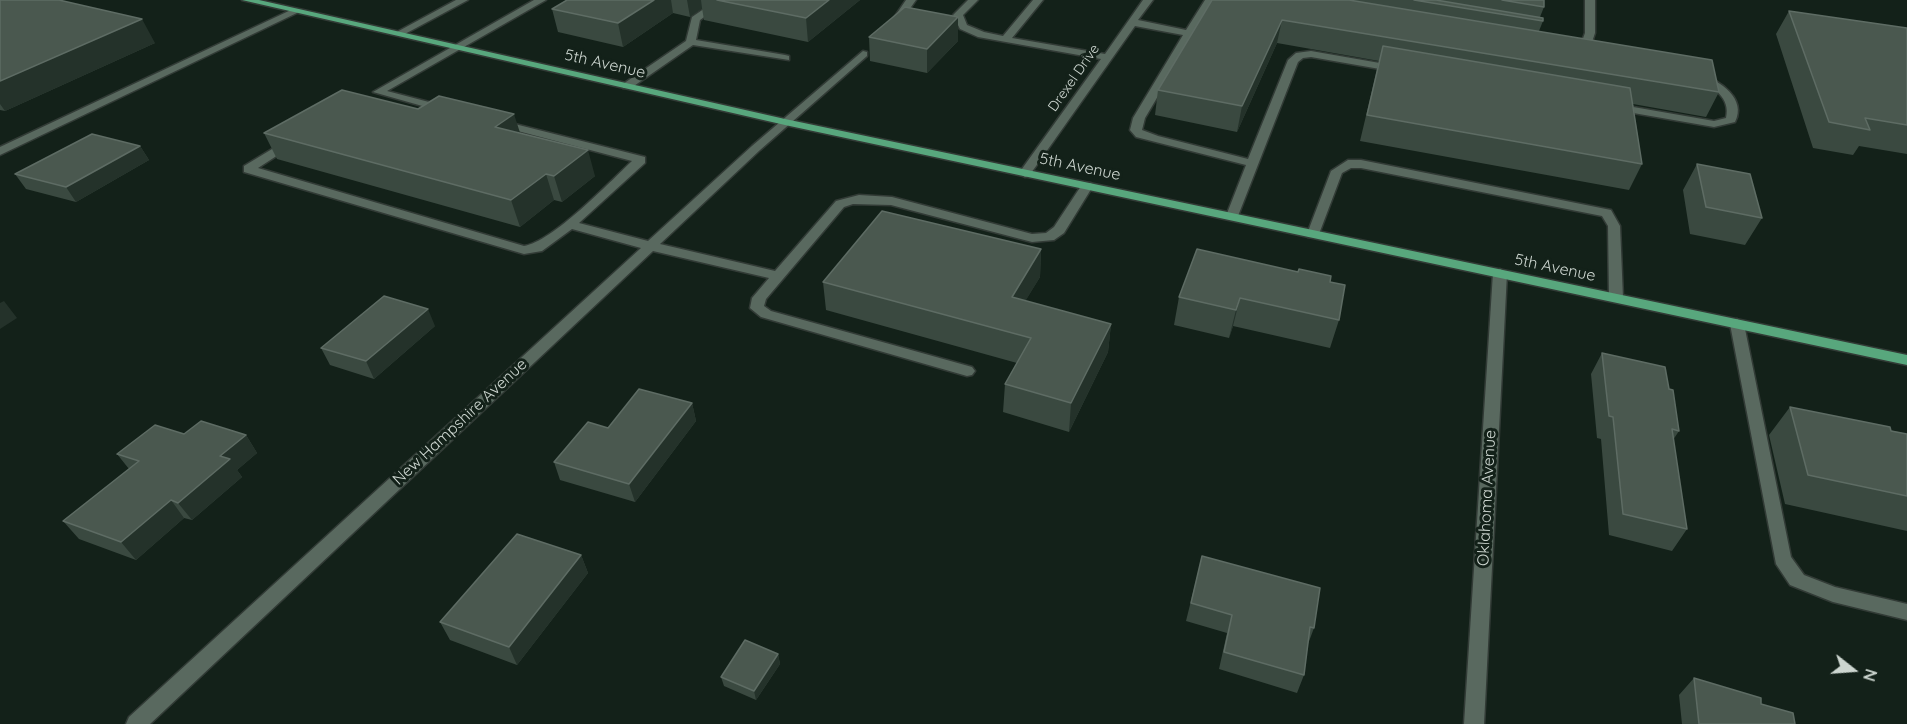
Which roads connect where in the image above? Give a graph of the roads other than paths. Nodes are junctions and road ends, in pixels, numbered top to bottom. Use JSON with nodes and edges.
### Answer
{"nodes":[{"id":1,"x":247,"y":0,"type":"edge"},
{"id":2,"x":463,"y":0,"type":"edge"},
{"id":3,"x":541,"y":0,"type":"edge"},
{"id":4,"x":723,"y":0,"type":"edge"},
{"id":5,"x":911,"y":0,"type":"edge"},
{"id":6,"x":973,"y":0,"type":"edge"},
{"id":7,"x":1038,"y":0,"type":"edge"},
{"id":8,"x":1148,"y":0,"type":"edge"},
{"id":9,"x":1210,"y":0,"type":"edge"},
{"id":10,"x":1590,"y":0,"type":"edge"},
{"id":11,"x":296,"y":11,"type":"junction"},
{"id":12,"x":1131,"y":22,"type":"junction"},
{"id":13,"x":400,"y":33,"type":"junction"},
{"id":14,"x":886,"y":33,"type":"edge"},
{"id":15,"x":1190,"y":33,"type":"junction"},
{"id":16,"x":1005,"y":40,"type":"junction"},
{"id":17,"x":1563,"y":41,"type":"edge"},
{"id":18,"x":691,"y":42,"type":"junction"},
{"id":19,"x":459,"y":46,"type":"junction"},
{"id":20,"x":863,"y":54,"type":"dead end"},
{"id":21,"x":1106,"y":57,"type":"junction"},
{"id":22,"x":785,"y":58,"type":"dead end"},
{"id":23,"x":1411,"y":71,"type":"edge"},
{"id":24,"x":1691,"y":76,"type":"edge"},
{"id":25,"x":627,"y":87,"type":"junction"},
{"id":26,"x":1609,"y":106,"type":"edge"},
{"id":27,"x":458,"y":113,"type":"edge"},
{"id":28,"x":481,"y":119,"type":"edge"},
{"id":29,"x":784,"y":122,"type":"junction"},
{"id":30,"x":300,"y":137,"type":"edge"},
{"id":31,"x":0,"y":152,"type":"edge"},
{"id":32,"x":1251,"y":162,"type":"junction"},
{"id":33,"x":1025,"y":173,"type":"junction"},
{"id":34,"x":1087,"y":186,"type":"junction"},
{"id":35,"x":1232,"y":216,"type":"junction"},
{"id":36,"x":570,"y":224,"type":"junction"},
{"id":37,"x":1313,"y":234,"type":"junction"},
{"id":38,"x":650,"y":246,"type":"junction"},
{"id":39,"x":1500,"y":273,"type":"junction"},
{"id":40,"x":778,"y":276,"type":"junction"},
{"id":41,"x":1616,"y":298,"type":"junction"},
{"id":42,"x":1737,"y":324,"type":"junction"},
{"id":43,"x":1907,"y":360,"type":"edge"},
{"id":44,"x":967,"y":371,"type":"dead end"},
{"id":45,"x":1907,"y":612,"type":"edge"},
{"id":46,"x":136,"y":724,"type":"edge"},
{"id":47,"x":1474,"y":724,"type":"edge"}],
"edges":[{"from":1,"to":11,"type":"main road","name":"5th Avenue"},
{"from":2,"to":13,"type":"street"},
{"from":3,"to":19,"type":"street"},
{"from":4,"to":18,"type":"street"},
{"from":5,"to":14,"type":"street"},
{"from":6,"to":16,"type":"street"},
{"from":7,"to":16,"type":"street"},
{"from":8,"to":12,"type":"street","name":"Drexel Drive"},
{"from":9,"to":15,"type":"street"},
{"from":10,"to":17,"type":"street"},
{"from":11,"to":13,"type":"main road","name":"5th Avenue"},
{"from":11,"to":31,"type":"street"},
{"from":12,"to":15,"type":"street"},
{"from":12,"to":21,"type":"street","name":"Drexel Drive"},
{"from":13,"to":19,"type":"main road","name":"5th Avenue"},
{"from":15,"to":32,"type":"street"},
{"from":16,"to":21,"type":"street"},
{"from":18,"to":22,"type":"street"},
{"from":18,"to":25,"type":"street"},
{"from":19,"to":25,"type":"main road","name":"5th Avenue"},
{"from":19,"to":27,"type":"street"},
{"from":20,"to":29,"type":"street","name":"New Hampshire Avenue"},
{"from":21,"to":33,"type":"street","name":"Drexel Drive"},
{"from":23,"to":32,"type":"street"},
{"from":24,"to":26,"type":"street"},
{"from":25,"to":29,"type":"main road","name":"5th Avenue"},
{"from":28,"to":36,"type":"street"},
{"from":29,"to":33,"type":"main road","name":"5th Avenue"},
{"from":29,"to":38,"type":"street","name":"New Hampshire Avenue"},
{"from":30,"to":36,"type":"street"},
{"from":32,"to":35,"type":"street"},
{"from":33,"to":34,"type":"main road","name":"5th Avenue"},
{"from":34,"to":35,"type":"main road","name":"5th Avenue"},
{"from":34,"to":40,"type":"street"},
{"from":35,"to":37,"type":"main road","name":"5th Avenue"},
{"from":36,"to":38,"type":"street"},
{"from":37,"to":39,"type":"main road","name":"5th Avenue"},
{"from":37,"to":41,"type":"street"},
{"from":38,"to":40,"type":"street"},
{"from":38,"to":46,"type":"street","name":"New Hampshire Avenue"},
{"from":39,"to":41,"type":"main road","name":"5th Avenue"},
{"from":39,"to":47,"type":"street","name":"Oklahoma Avenue"},
{"from":40,"to":44,"type":"street"},
{"from":41,"to":42,"type":"main road","name":"5th Avenue"},
{"from":42,"to":43,"type":"main road","name":"5th Avenue"},
{"from":42,"to":45,"type":"street"}]}
